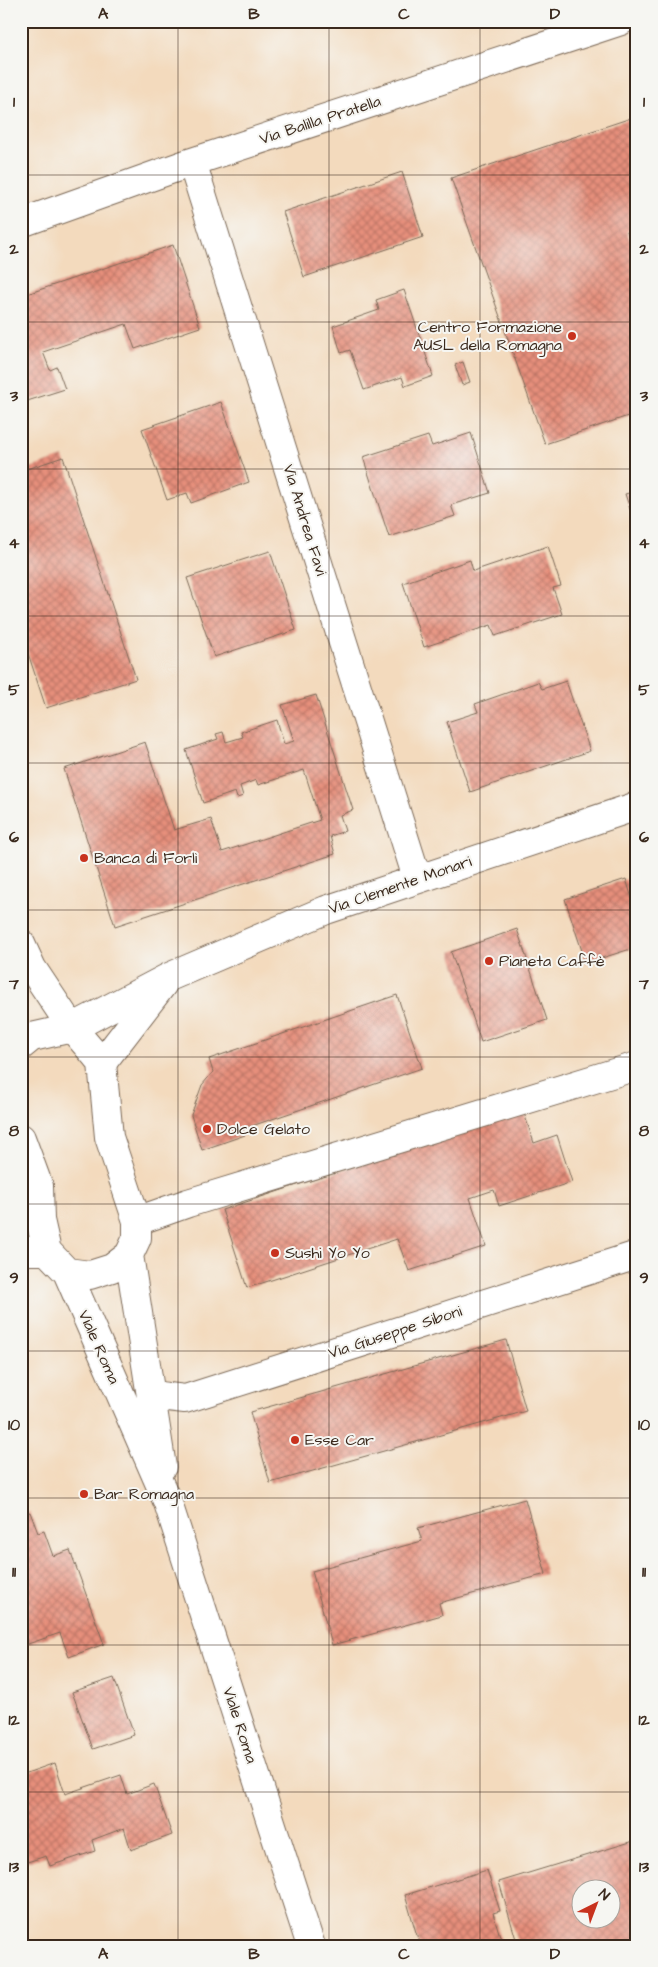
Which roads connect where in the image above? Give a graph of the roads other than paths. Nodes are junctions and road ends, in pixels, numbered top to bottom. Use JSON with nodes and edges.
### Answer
{"nodes":[{"id":1,"x":621,"y":21,"type":"edge"},
{"id":2,"x":192,"y":162,"type":"junction"},
{"id":3,"x":21,"y":223,"type":"edge"},
{"id":4,"x":637,"y":806,"type":"edge"},
{"id":5,"x":417,"y":878,"type":"junction"},
{"id":6,"x":21,"y":944,"type":"edge"},
{"id":7,"x":169,"y":977,"type":"junction"},
{"id":8,"x":72,"y":1028,"type":"junction"},
{"id":9,"x":21,"y":1046,"type":"edge"},
{"id":10,"x":102,"y":1063,"type":"junction"},
{"id":11,"x":637,"y":1066,"type":"edge"},
{"id":12,"x":21,"y":1138,"type":"edge"},
{"id":13,"x":39,"y":1187,"type":"junction"},
{"id":14,"x":21,"y":1208,"type":"edge"},
{"id":15,"x":137,"y":1221,"type":"junction"},
{"id":16,"x":34,"y":1251,"type":"edge"},
{"id":17,"x":129,"y":1254,"type":"junction"},
{"id":18,"x":637,"y":1256,"type":"edge"},
{"id":19,"x":67,"y":1272,"type":"junction"},
{"id":20,"x":151,"y":1394,"type":"junction"},
{"id":21,"x":168,"y":1503,"type":"junction"},
{"id":22,"x":311,"y":1946,"type":"edge"}],
"edges":[{"from":1,"to":2,"type":"street","name":"Via Balilla Pratella"},
{"from":2,"to":3,"type":"street","name":"Via Balilla Pratella"},
{"from":2,"to":5,"type":"street","name":"Via Andrea Favi"},
{"from":4,"to":5,"type":"street","name":"Via Clemente Monari"},
{"from":5,"to":7,"type":"street","name":"Via Clemente Monari"},
{"from":6,"to":8,"type":"street"},
{"from":7,"to":8,"type":"street","name":"Via Clemente Monari"},
{"from":7,"to":10,"type":"street","name":"Via Clemente Monari"},
{"from":8,"to":9,"type":"street","name":"Via Clemente Monari"},
{"from":8,"to":10,"type":"street"},
{"from":10,"to":15,"type":"street"},
{"from":11,"to":15,"type":"street"},
{"from":12,"to":13,"type":"street"},
{"from":13,"to":14,"type":"street"},
{"from":13,"to":16,"type":"street"},
{"from":15,"to":17,"type":"street"},
{"from":16,"to":19,"type":"street","name":"Viale Roma"},
{"from":17,"to":19,"type":"street"},
{"from":17,"to":20,"type":"street","name":"Viale Roma"},
{"from":18,"to":20,"type":"street","name":"Via Giuseppe Siboni"},
{"from":19,"to":21,"type":"street","name":"Viale Roma"},
{"from":20,"to":21,"type":"street","name":"Viale Roma"},
{"from":21,"to":22,"type":"street","name":"Viale Roma"}]}
